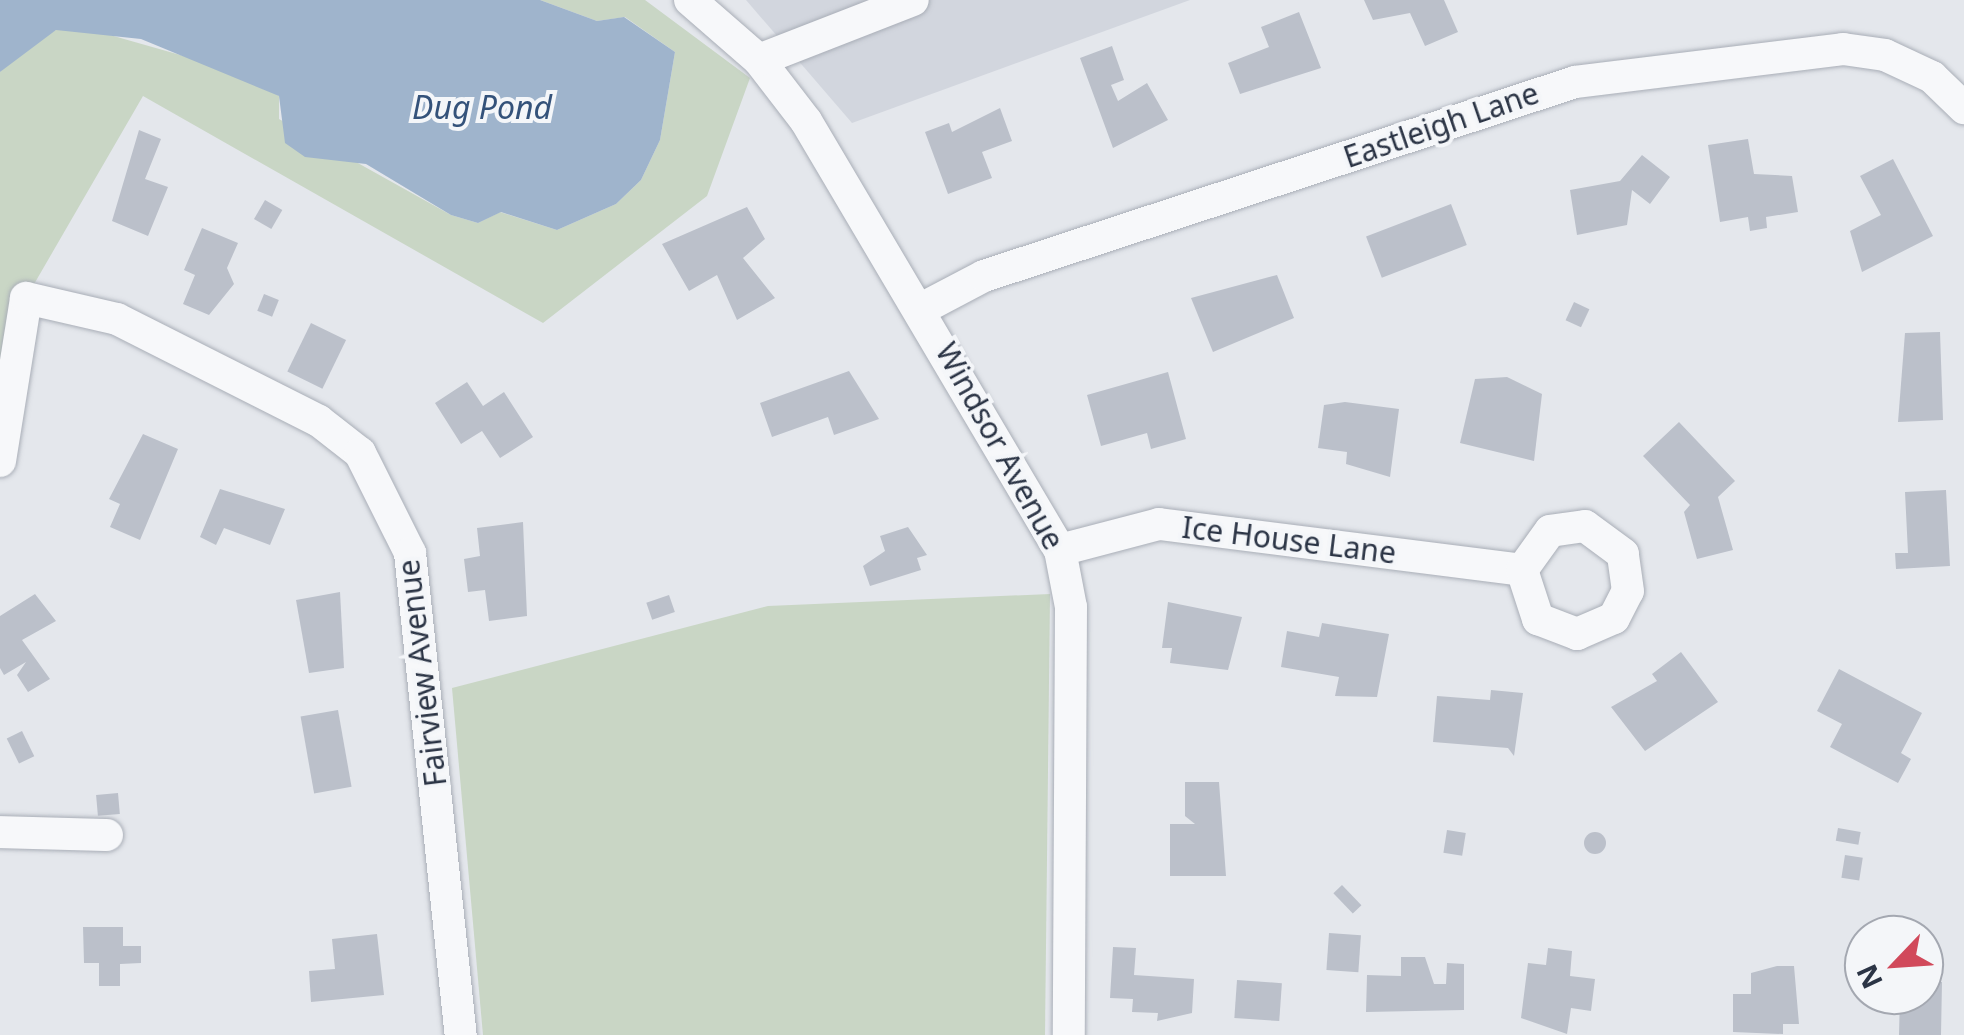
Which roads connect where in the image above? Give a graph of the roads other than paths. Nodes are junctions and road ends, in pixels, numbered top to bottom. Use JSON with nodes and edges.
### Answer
{"nodes":[{"id":1,"x":690,"y":0,"type":"edge"},
{"id":2,"x":913,"y":0,"type":"edge"},
{"id":3,"x":759,"y":60,"type":"junction"},
{"id":4,"x":1964,"y":108,"type":"edge"},
{"id":5,"x":923,"y":308,"type":"junction"},
{"id":6,"x":0,"y":461,"type":"edge"},
{"id":7,"x":1060,"y":550,"type":"junction"},
{"id":8,"x":1522,"y":570,"type":"dead end"},
{"id":9,"x":0,"y":832,"type":"edge"},
{"id":10,"x":107,"y":834,"type":"dead end"},
{"id":11,"x":461,"y":1035,"type":"edge"},
{"id":12,"x":1070,"y":1035,"type":"edge"}],
"edges":[{"from":1,"to":3,"type":"street","name":"Windsor Avenue"},
{"from":2,"to":3,"type":"street"},
{"from":3,"to":5,"type":"street","name":"Windsor Avenue"},
{"from":4,"to":5,"type":"street","name":"Eastleigh Lane"},
{"from":5,"to":7,"type":"street","name":"Windsor Avenue"},
{"from":6,"to":11,"type":"street","name":"Fairview Avenue"},
{"from":7,"to":8,"type":"street","name":"Ice House Lane"},
{"from":7,"to":12,"type":"street","name":"Windsor Avenue"},
{"from":9,"to":10,"type":"street"}]}
